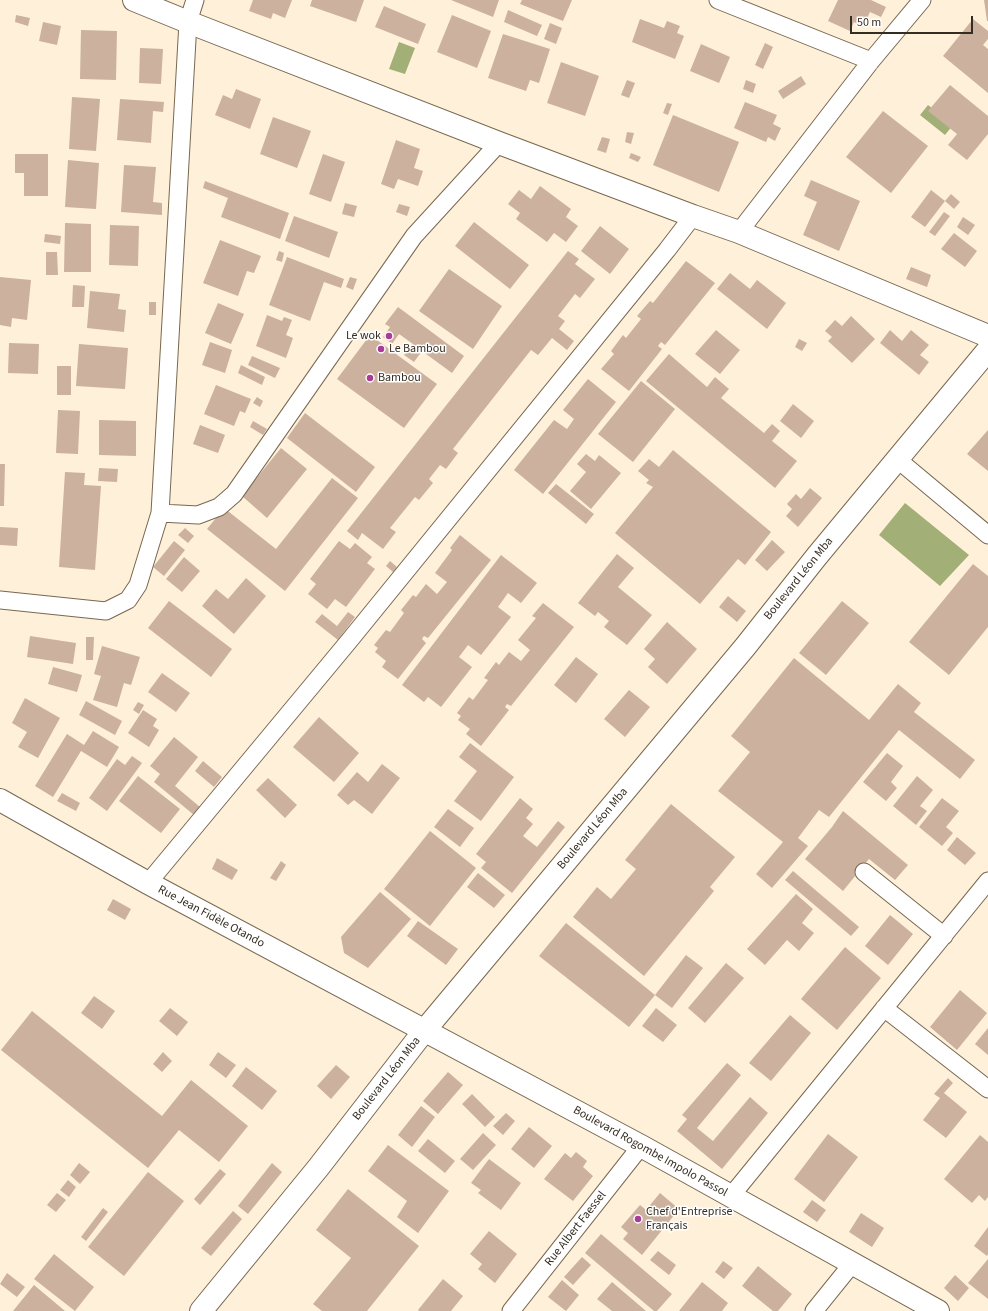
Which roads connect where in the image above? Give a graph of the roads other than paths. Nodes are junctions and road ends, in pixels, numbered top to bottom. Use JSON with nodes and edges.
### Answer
{"nodes":[{"id":1,"x":134,"y":0,"type":"edge"},
{"id":2,"x":195,"y":0,"type":"edge"},
{"id":3,"x":718,"y":0,"type":"edge"},
{"id":4,"x":922,"y":0,"type":"edge"},
{"id":5,"x":188,"y":22,"type":"junction"},
{"id":6,"x":871,"y":61,"type":"junction"},
{"id":7,"x":499,"y":143,"type":"junction"},
{"id":8,"x":693,"y":216,"type":"junction"},
{"id":9,"x":739,"y":232,"type":"junction"},
{"id":10,"x":988,"y":336,"type":"edge"},
{"id":11,"x":988,"y":350,"type":"edge"},
{"id":12,"x":897,"y":459,"type":"junction"},
{"id":13,"x":160,"y":513,"type":"junction"},
{"id":14,"x":988,"y":535,"type":"edge"},
{"id":15,"x":0,"y":600,"type":"edge"},
{"id":16,"x":0,"y":800,"type":"edge"},
{"id":17,"x":864,"y":872,"type":"dead end"},
{"id":18,"x":988,"y":881,"type":"edge"},
{"id":19,"x":148,"y":883,"type":"junction"},
{"id":20,"x":944,"y":936,"type":"junction"},
{"id":21,"x":884,"y":1008,"type":"junction"},
{"id":22,"x":424,"y":1031,"type":"junction"},
{"id":23,"x":988,"y":1089,"type":"edge"},
{"id":24,"x":641,"y":1146,"type":"junction"},
{"id":25,"x":731,"y":1196,"type":"junction"},
{"id":26,"x":852,"y":1264,"type":"junction"},
{"id":27,"x":201,"y":1311,"type":"edge"},
{"id":28,"x":511,"y":1311,"type":"edge"},
{"id":29,"x":814,"y":1311,"type":"edge"},
{"id":30,"x":938,"y":1311,"type":"edge"}],
"edges":[{"from":1,"to":5,"type":"street"},
{"from":2,"to":5,"type":"street"},
{"from":3,"to":6,"type":"street"},
{"from":4,"to":6,"type":"street"},
{"from":5,"to":7,"type":"street"},
{"from":5,"to":13,"type":"street"},
{"from":6,"to":9,"type":"street"},
{"from":7,"to":8,"type":"street"},
{"from":7,"to":13,"type":"street"},
{"from":8,"to":9,"type":"street"},
{"from":8,"to":19,"type":"street"},
{"from":9,"to":10,"type":"street"},
{"from":11,"to":12,"type":"street","name":"Boulevard Léon Mba"},
{"from":12,"to":14,"type":"street"},
{"from":12,"to":22,"type":"street","name":"Boulevard Léon Mba"},
{"from":13,"to":15,"type":"street"},
{"from":16,"to":19,"type":"street","name":"Rue Jean Fidèle Otando"},
{"from":17,"to":20,"type":"street"},
{"from":18,"to":20,"type":"street"},
{"from":19,"to":22,"type":"street","name":"Rue Jean Fidèle Otando"},
{"from":20,"to":21,"type":"street"},
{"from":21,"to":23,"type":"street"},
{"from":21,"to":25,"type":"street"},
{"from":22,"to":24,"type":"street","name":"Boulevard Rogombe Impolo Passol"},
{"from":22,"to":27,"type":"street","name":"Boulevard Léon Mba"},
{"from":24,"to":25,"type":"street","name":"Boulevard Rogombe Impolo Passol"},
{"from":24,"to":28,"type":"street","name":"Rue Albert Faessel"},
{"from":25,"to":26,"type":"street","name":"Boulevard Rogombe Impolo Passol"},
{"from":26,"to":29,"type":"street"},
{"from":26,"to":30,"type":"street","name":"Boulevard Rogombe Impolo Passol"}]}
